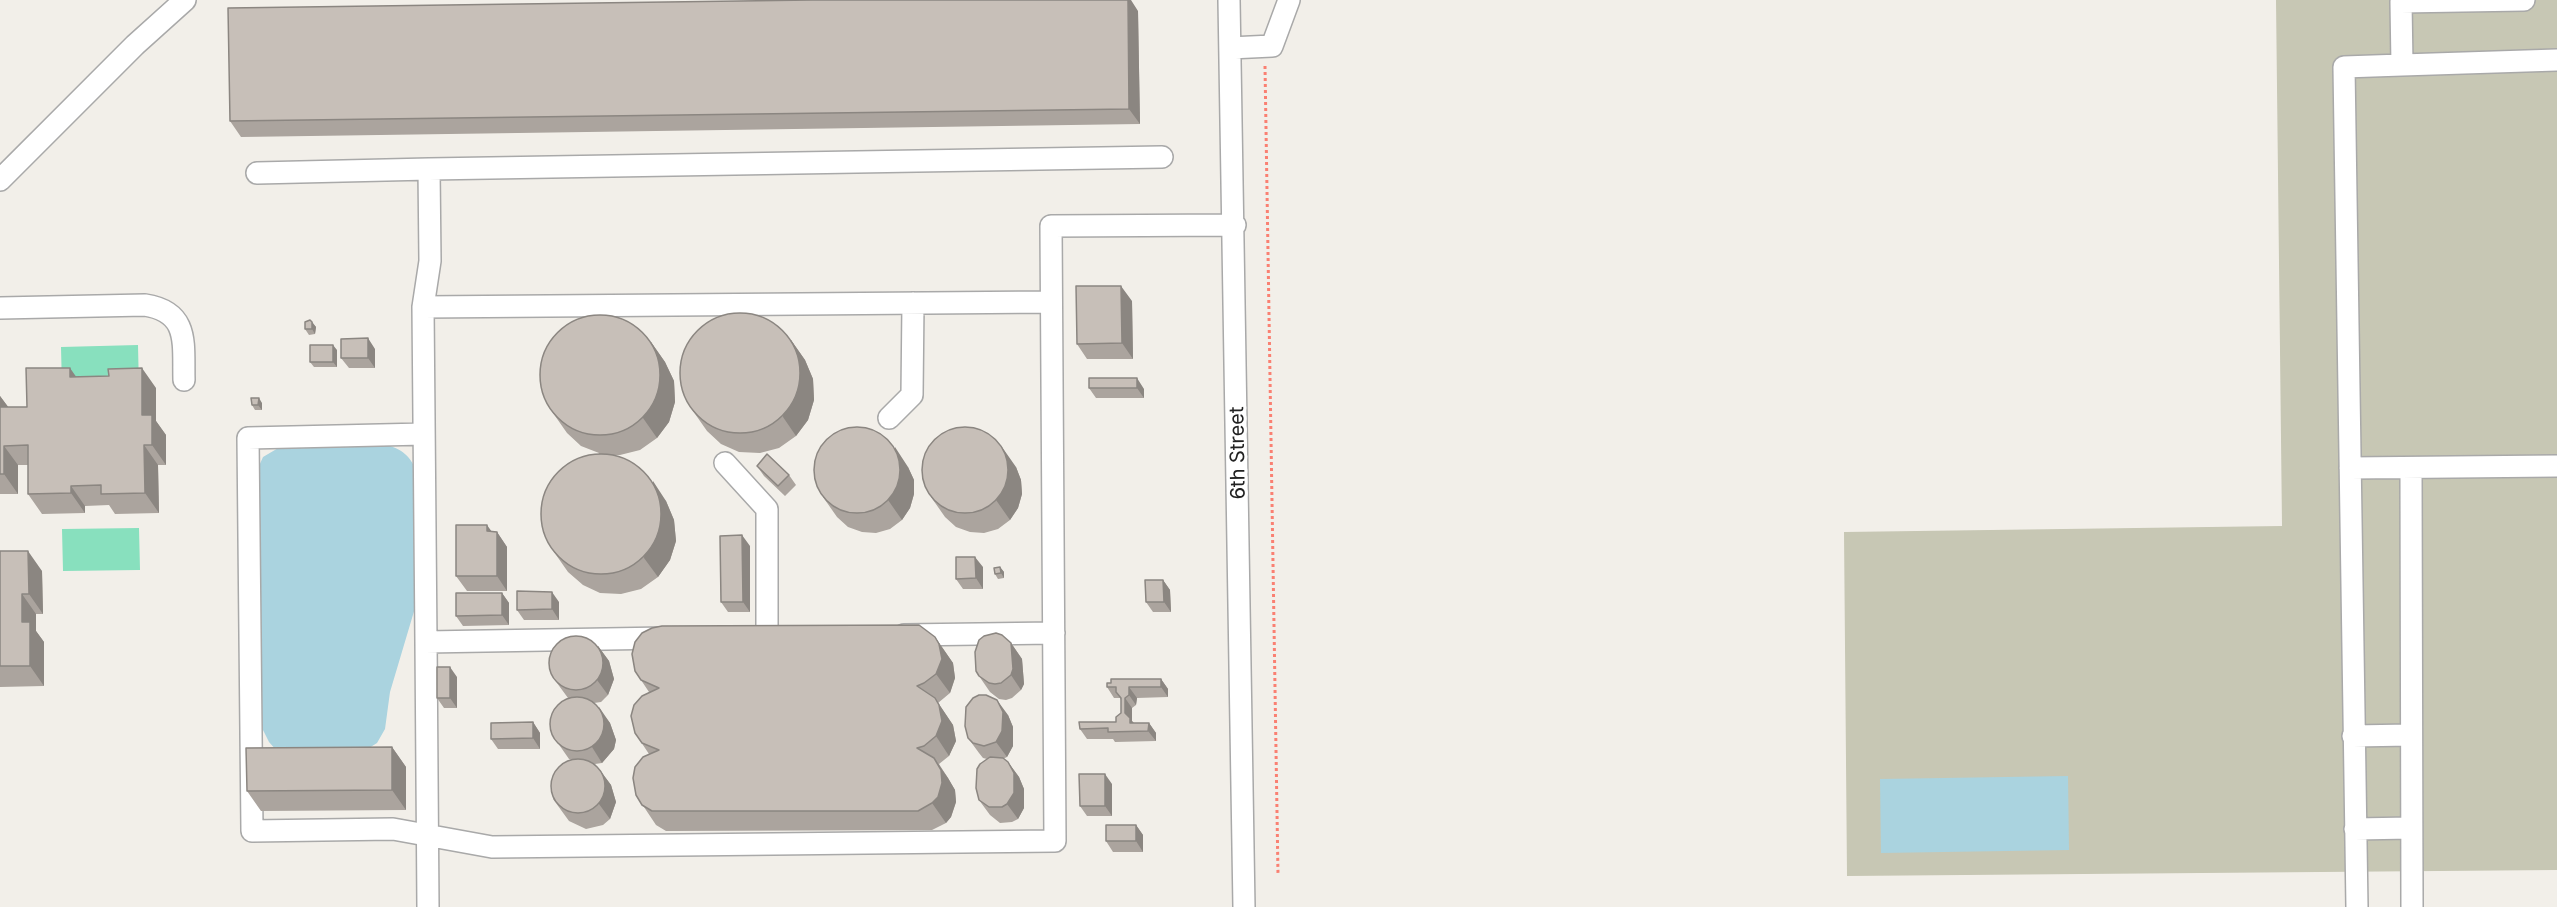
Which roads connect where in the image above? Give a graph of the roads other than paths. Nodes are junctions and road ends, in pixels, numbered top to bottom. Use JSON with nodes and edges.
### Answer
{"nodes":[{"id":1,"x":185,"y":0,"type":"edge"},
{"id":2,"x":1229,"y":0,"type":"edge"},
{"id":3,"x":1288,"y":0,"type":"edge"},
{"id":4,"x":2524,"y":0,"type":"edge"},
{"id":5,"x":1230,"y":48,"type":"junction"},
{"id":6,"x":2557,"y":60,"type":"edge"},
{"id":7,"x":2402,"y":65,"type":"junction"},
{"id":8,"x":1162,"y":157,"type":"dead end"},
{"id":9,"x":429,"y":169,"type":"junction"},
{"id":10,"x":257,"y":173,"type":"dead end"},
{"id":11,"x":0,"y":180,"type":"edge"},
{"id":12,"x":1235,"y":225,"type":"junction"},
{"id":13,"x":1051,"y":302,"type":"junction"},
{"id":14,"x":913,"y":303,"type":"junction"},
{"id":15,"x":423,"y":307,"type":"junction"},
{"id":16,"x":0,"y":308,"type":"edge"},
{"id":17,"x":184,"y":380,"type":"dead end"},
{"id":18,"x":889,"y":418,"type":"dead end"},
{"id":19,"x":424,"y":434,"type":"junction"},
{"id":20,"x":725,"y":463,"type":"dead end"},
{"id":21,"x":2557,"y":465,"type":"edge"},
{"id":22,"x":2350,"y":468,"type":"junction"},
{"id":23,"x":2411,"y":468,"type":"junction"},
{"id":24,"x":1054,"y":633,"type":"junction"},
{"id":25,"x":886,"y":635,"type":"edge"},
{"id":26,"x":791,"y":636,"type":"edge"},
{"id":27,"x":744,"y":637,"type":"edge"},
{"id":28,"x":767,"y":637,"type":"junction"},
{"id":29,"x":685,"y":638,"type":"edge"},
{"id":30,"x":426,"y":642,"type":"junction"},
{"id":31,"x":2410,"y":735,"type":"junction"},
{"id":32,"x":2353,"y":736,"type":"junction"},
{"id":33,"x":2411,"y":828,"type":"junction"},
{"id":34,"x":2355,"y":829,"type":"junction"},
{"id":35,"x":428,"y":835,"type":"junction"},
{"id":36,"x":428,"y":907,"type":"edge"},
{"id":37,"x":1244,"y":907,"type":"edge"},
{"id":38,"x":2357,"y":907,"type":"edge"},
{"id":39,"x":2412,"y":907,"type":"edge"}],
"edges":[{"from":1,"to":11,"type":"street"},
{"from":2,"to":5,"type":"street","name":"6th Street"},
{"from":3,"to":5,"type":"street"},
{"from":4,"to":7,"type":"street"},
{"from":5,"to":12,"type":"street","name":"6th Street"},
{"from":6,"to":7,"type":"street"},
{"from":7,"to":22,"type":"street"},
{"from":8,"to":9,"type":"street"},
{"from":9,"to":10,"type":"street"},
{"from":9,"to":15,"type":"street"},
{"from":12,"to":13,"type":"street"},
{"from":12,"to":37,"type":"street","name":"6th Street"},
{"from":13,"to":14,"type":"street"},
{"from":13,"to":24,"type":"street"},
{"from":14,"to":15,"type":"street"},
{"from":14,"to":18,"type":"street"},
{"from":15,"to":19,"type":"street"},
{"from":16,"to":17,"type":"street"},
{"from":19,"to":30,"type":"street"},
{"from":19,"to":35,"type":"street"},
{"from":20,"to":28,"type":"street"},
{"from":21,"to":23,"type":"street"},
{"from":22,"to":23,"type":"street"},
{"from":22,"to":32,"type":"street"},
{"from":23,"to":31,"type":"street"},
{"from":24,"to":25,"type":"street"},
{"from":24,"to":35,"type":"street"},
{"from":26,"to":28,"type":"street"},
{"from":27,"to":28,"type":"street"},
{"from":29,"to":30,"type":"street"},
{"from":30,"to":35,"type":"street"},
{"from":31,"to":32,"type":"street"},
{"from":31,"to":33,"type":"street"},
{"from":32,"to":34,"type":"street"},
{"from":33,"to":34,"type":"street"},
{"from":33,"to":39,"type":"street"},
{"from":34,"to":38,"type":"street"},
{"from":35,"to":36,"type":"street"}]}
